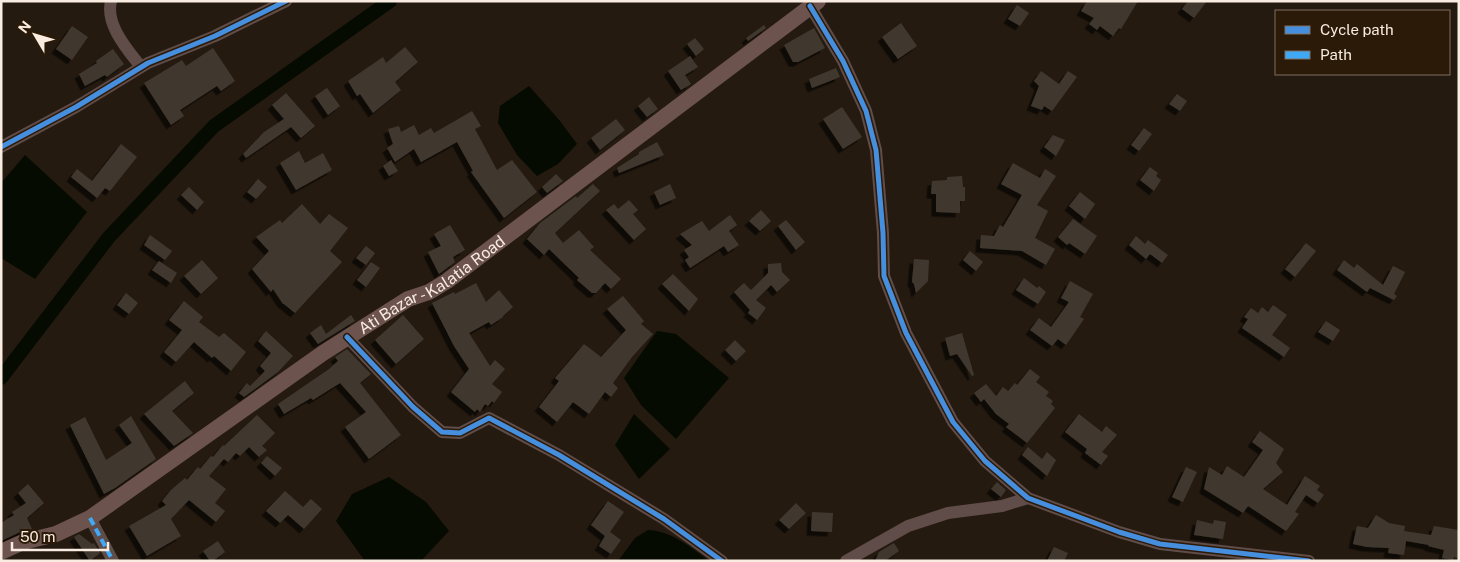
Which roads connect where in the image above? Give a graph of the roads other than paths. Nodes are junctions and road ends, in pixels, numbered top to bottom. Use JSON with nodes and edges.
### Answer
{"nodes":[{"id":1,"x":111,"y":1,"type":"edge"},
{"id":2,"x":286,"y":1,"type":"edge"},
{"id":3,"x":814,"y":4,"type":"edge"},
{"id":4,"x":141,"y":67,"type":"junction"},
{"id":5,"x":1,"y":146,"type":"edge"},
{"id":6,"x":347,"y":337,"type":"junction"},
{"id":7,"x":1028,"y":498,"type":"junction"},
{"id":8,"x":90,"y":518,"type":"junction"},
{"id":9,"x":1,"y":552,"type":"edge"},
{"id":10,"x":113,"y":561,"type":"edge"},
{"id":11,"x":722,"y":561,"type":"edge"},
{"id":12,"x":846,"y":561,"type":"edge"},
{"id":13,"x":1309,"y":561,"type":"edge"}],
"edges":[{"from":1,"to":4,"type":"street"},
{"from":2,"to":4,"type":"street"},
{"from":3,"to":6,"type":"main road","name":"Ati Bazar - Kalatia Road"},
{"from":3,"to":7,"type":"street"},
{"from":4,"to":5,"type":"street"},
{"from":6,"to":8,"type":"main road","name":"Ati Bazar - Kalatia Road"},
{"from":6,"to":11,"type":"street"},
{"from":7,"to":12,"type":"street"},
{"from":7,"to":13,"type":"street"},
{"from":8,"to":9,"type":"main road","name":"Ati Bazar - Kalatia Road"},
{"from":8,"to":10,"type":"street"}]}
